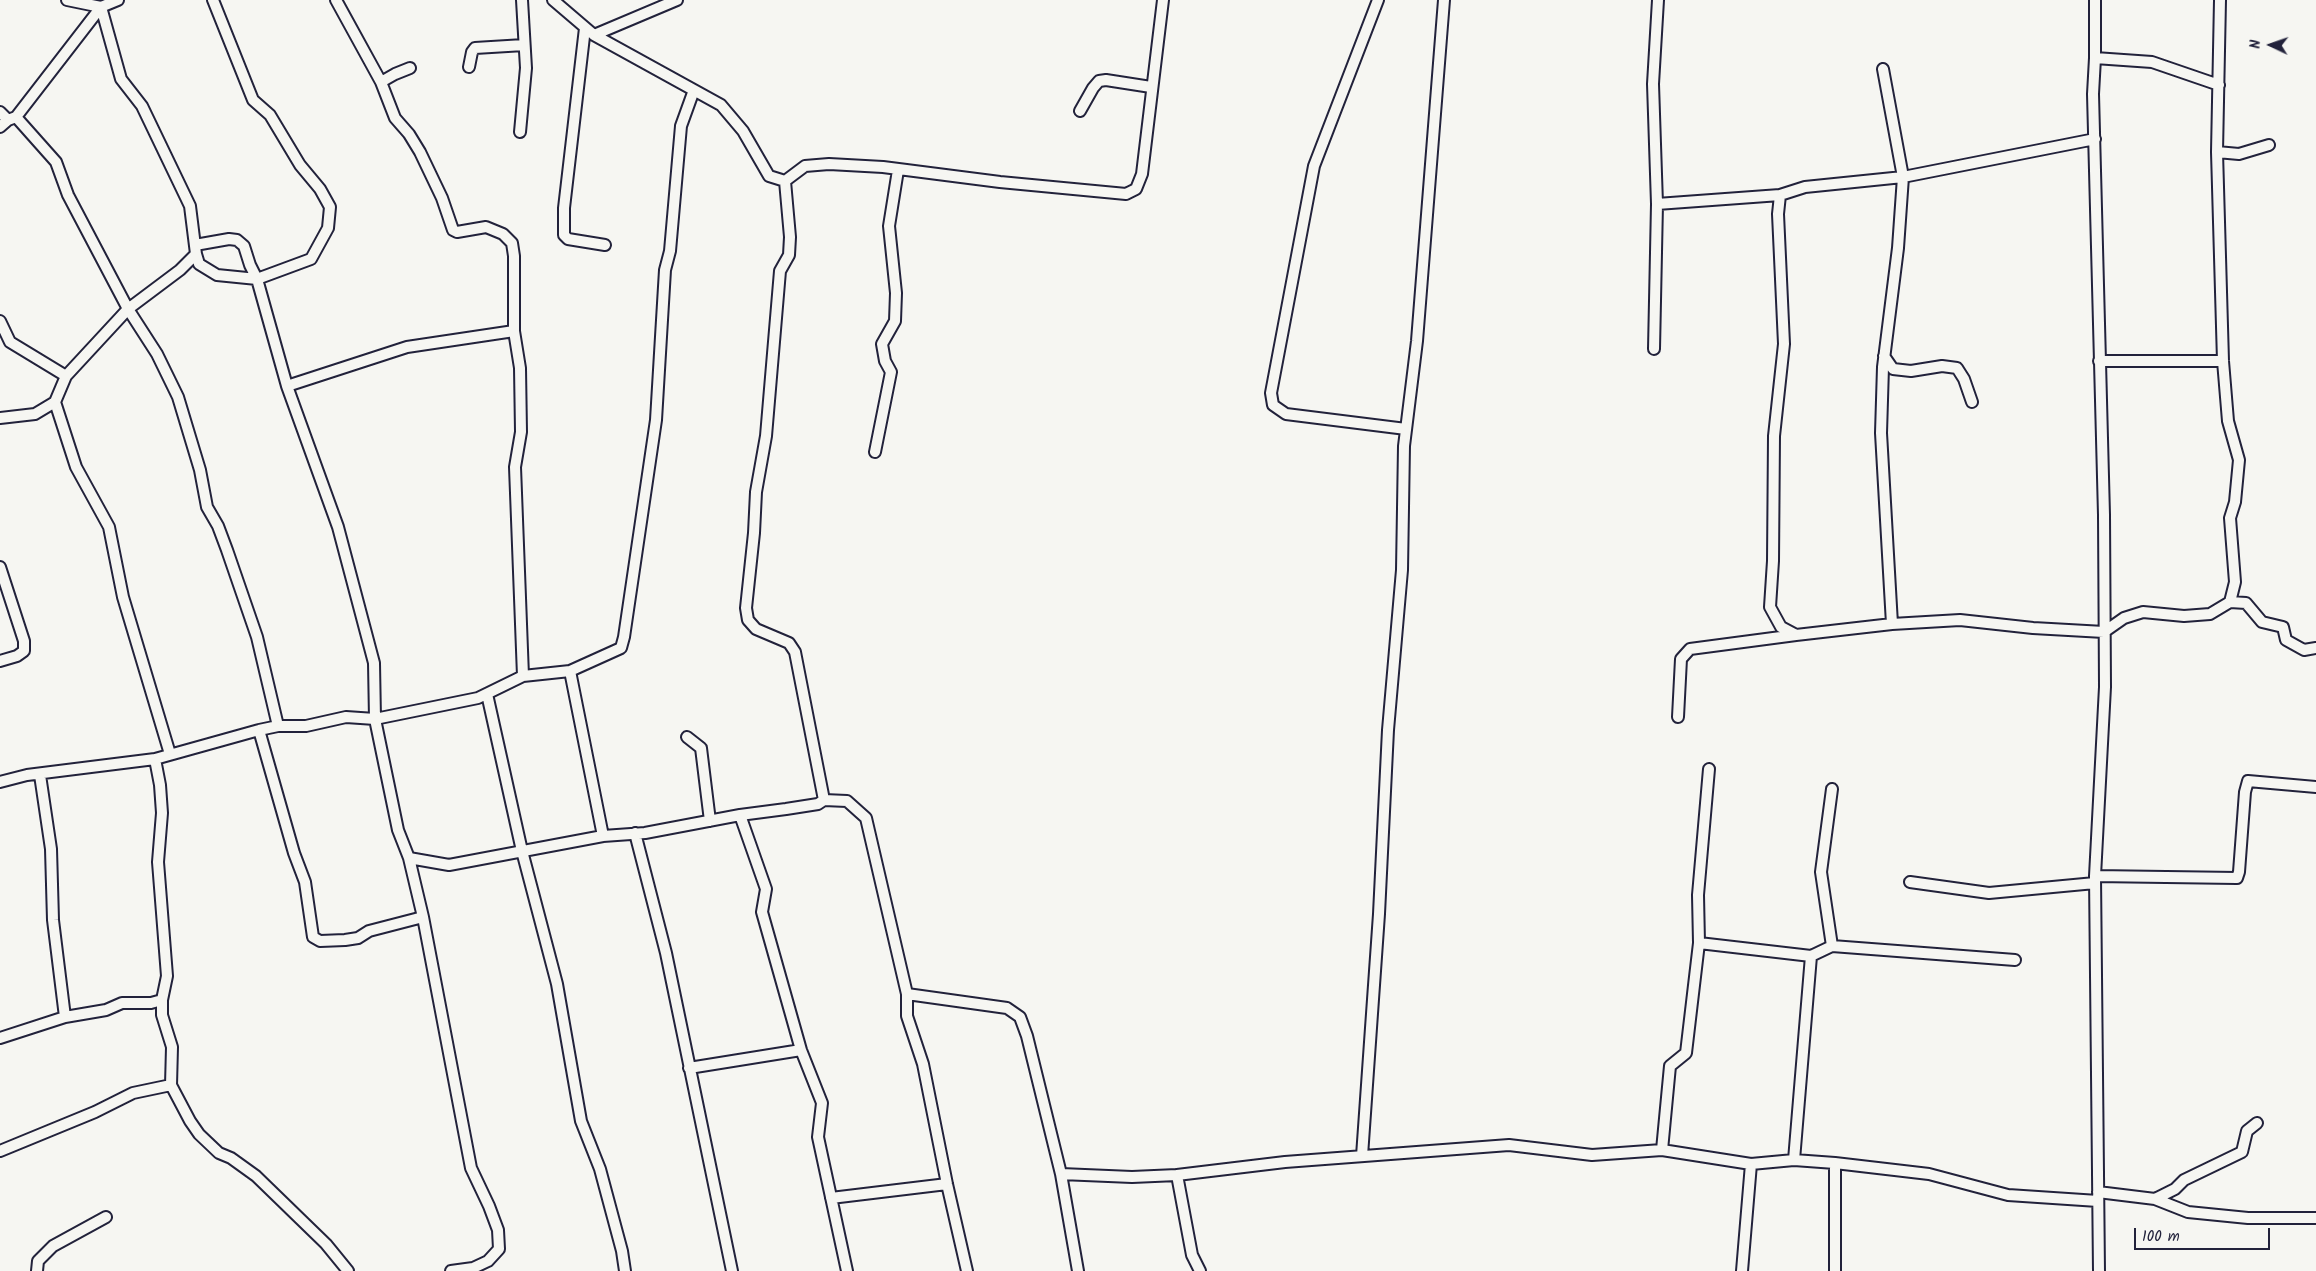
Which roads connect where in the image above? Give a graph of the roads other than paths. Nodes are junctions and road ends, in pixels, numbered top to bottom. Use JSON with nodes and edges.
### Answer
{"nodes":[{"id":1,"x":67,"y":0,"type":"edge"},
{"id":2,"x":118,"y":0,"type":"edge"},
{"id":3,"x":213,"y":0,"type":"edge"},
{"id":4,"x":336,"y":0,"type":"edge"},
{"id":5,"x":522,"y":0,"type":"edge"},
{"id":6,"x":553,"y":0,"type":"edge"},
{"id":7,"x":677,"y":0,"type":"edge"},
{"id":8,"x":1163,"y":0,"type":"edge"},
{"id":9,"x":1378,"y":0,"type":"edge"},
{"id":10,"x":1444,"y":0,"type":"edge"},
{"id":11,"x":1658,"y":0,"type":"edge"},
{"id":12,"x":2094,"y":0,"type":"edge"},
{"id":13,"x":2220,"y":0,"type":"edge"},
{"id":14,"x":101,"y":7,"type":"junction"},
{"id":15,"x":585,"y":28,"type":"junction"},
{"id":16,"x":594,"y":35,"type":"junction"},
{"id":17,"x":524,"y":45,"type":"junction"},
{"id":18,"x":2095,"y":58,"type":"junction"},
{"id":19,"x":469,"y":66,"type":"dead end"},
{"id":20,"x":410,"y":68,"type":"dead end"},
{"id":21,"x":1883,"y":69,"type":"dead end"},
{"id":22,"x":381,"y":82,"type":"junction"},
{"id":23,"x":2219,"y":85,"type":"junction"},
{"id":24,"x":1151,"y":87,"type":"junction"},
{"id":25,"x":694,"y":90,"type":"junction"},
{"id":26,"x":1080,"y":111,"type":"dead end"},
{"id":27,"x":0,"y":112,"type":"edge"},
{"id":28,"x":8,"y":121,"type":"edge"},
{"id":29,"x":520,"y":132,"type":"dead end"},
{"id":30,"x":2095,"y":139,"type":"junction"},
{"id":31,"x":2268,"y":145,"type":"dead end"},
{"id":32,"x":2218,"y":152,"type":"junction"},
{"id":33,"x":898,"y":170,"type":"junction"},
{"id":34,"x":1903,"y":177,"type":"junction"},
{"id":35,"x":785,"y":181,"type":"junction"},
{"id":36,"x":1780,"y":194,"type":"junction"},
{"id":37,"x":1657,"y":204,"type":"junction"},
{"id":38,"x":605,"y":246,"type":"dead end"},
{"id":39,"x":196,"y":250,"type":"junction"},
{"id":40,"x":257,"y":279,"type":"junction"},
{"id":41,"x":128,"y":309,"type":"junction"},
{"id":42,"x":0,"y":322,"type":"edge"},
{"id":43,"x":514,"y":332,"type":"junction"},
{"id":44,"x":1654,"y":349,"type":"dead end"},
{"id":45,"x":1884,"y":356,"type":"junction"},
{"id":46,"x":2099,"y":361,"type":"junction"},
{"id":47,"x":2223,"y":361,"type":"junction"},
{"id":48,"x":66,"y":376,"type":"junction"},
{"id":49,"x":287,"y":386,"type":"junction"},
{"id":50,"x":55,"y":402,"type":"junction"},
{"id":51,"x":1972,"y":402,"type":"dead end"},
{"id":52,"x":0,"y":418,"type":"edge"},
{"id":53,"x":1406,"y":429,"type":"junction"},
{"id":54,"x":875,"y":452,"type":"dead end"},
{"id":55,"x":0,"y":567,"type":"edge"},
{"id":56,"x":2230,"y":602,"type":"junction"},
{"id":57,"x":1892,"y":624,"type":"junction"},
{"id":58,"x":2104,"y":632,"type":"junction"},
{"id":59,"x":1796,"y":635,"type":"junction"},
{"id":60,"x":2316,"y":648,"type":"edge"},
{"id":61,"x":0,"y":661,"type":"edge"},
{"id":62,"x":570,"y":672,"type":"junction"},
{"id":63,"x":523,"y":676,"type":"junction"},
{"id":64,"x":487,"y":694,"type":"junction"},
{"id":65,"x":1678,"y":717,"type":"dead end"},
{"id":66,"x":375,"y":719,"type":"junction"},
{"id":67,"x":278,"y":726,"type":"junction"},
{"id":68,"x":260,"y":730,"type":"junction"},
{"id":69,"x":687,"y":737,"type":"dead end"},
{"id":70,"x":170,"y":754,"type":"junction"},
{"id":71,"x":154,"y":758,"type":"junction"},
{"id":72,"x":1709,"y":769,"type":"dead end"},
{"id":73,"x":40,"y":775,"type":"junction"},
{"id":74,"x":0,"y":782,"type":"edge"},
{"id":75,"x":2316,"y":787,"type":"edge"},
{"id":76,"x":1832,"y":790,"type":"dead end"},
{"id":77,"x":824,"y":800,"type":"junction"},
{"id":78,"x":740,"y":815,"type":"junction"},
{"id":79,"x":710,"y":821,"type":"junction"},
{"id":80,"x":635,"y":834,"type":"junction"},
{"id":81,"x":603,"y":836,"type":"junction"},
{"id":82,"x":522,"y":851,"type":"junction"},
{"id":83,"x":409,"y":858,"type":"junction"},
{"id":84,"x":2095,"y":879,"type":"junction"},
{"id":85,"x":1910,"y":882,"type":"dead end"},
{"id":86,"x":423,"y":917,"type":"junction"},
{"id":87,"x":1700,"y":943,"type":"junction"},
{"id":88,"x":1832,"y":946,"type":"junction"},
{"id":89,"x":1811,"y":956,"type":"junction"},
{"id":90,"x":2015,"y":960,"type":"dead end"},
{"id":91,"x":907,"y":994,"type":"junction"},
{"id":92,"x":162,"y":1000,"type":"junction"},
{"id":93,"x":66,"y":1017,"type":"junction"},
{"id":94,"x":0,"y":1038,"type":"edge"},
{"id":95,"x":802,"y":1050,"type":"junction"},
{"id":96,"x":689,"y":1068,"type":"junction"},
{"id":97,"x":171,"y":1085,"type":"junction"},
{"id":98,"x":2257,"y":1123,"type":"dead end"},
{"id":99,"x":0,"y":1150,"type":"edge"},
{"id":100,"x":1662,"y":1150,"type":"junction"},
{"id":101,"x":1362,"y":1156,"type":"junction"},
{"id":102,"x":1794,"y":1160,"type":"junction"},
{"id":103,"x":1835,"y":1163,"type":"junction"},
{"id":104,"x":1751,"y":1164,"type":"junction"},
{"id":105,"x":1061,"y":1174,"type":"junction"},
{"id":106,"x":1178,"y":1175,"type":"junction"},
{"id":107,"x":947,"y":1184,"type":"junction"},
{"id":108,"x":2098,"y":1197,"type":"junction"},
{"id":109,"x":831,"y":1198,"type":"junction"},
{"id":110,"x":2155,"y":1198,"type":"junction"},
{"id":111,"x":106,"y":1217,"type":"dead end"},
{"id":112,"x":2316,"y":1218,"type":"edge"},
{"id":113,"x":37,"y":1271,"type":"edge"},
{"id":114,"x":348,"y":1271,"type":"edge"},
{"id":115,"x":451,"y":1271,"type":"edge"},
{"id":116,"x":625,"y":1271,"type":"edge"},
{"id":117,"x":732,"y":1271,"type":"edge"},
{"id":118,"x":847,"y":1271,"type":"edge"},
{"id":119,"x":967,"y":1271,"type":"edge"},
{"id":120,"x":1078,"y":1271,"type":"edge"},
{"id":121,"x":1200,"y":1271,"type":"edge"},
{"id":122,"x":1742,"y":1271,"type":"edge"},
{"id":123,"x":1835,"y":1271,"type":"edge"},
{"id":124,"x":2099,"y":1271,"type":"edge"}],
"edges":[{"from":1,"to":14,"type":"street"},
{"from":2,"to":14,"type":"street"},
{"from":3,"to":40,"type":"street"},
{"from":4,"to":22,"type":"street"},
{"from":5,"to":17,"type":"street"},
{"from":6,"to":15,"type":"street"},
{"from":7,"to":16,"type":"street"},
{"from":8,"to":24,"type":"street"},
{"from":9,"to":53,"type":"street"},
{"from":10,"to":53,"type":"street"},
{"from":11,"to":37,"type":"street"},
{"from":12,"to":18,"type":"street"},
{"from":13,"to":23,"type":"street"},
{"from":14,"to":28,"type":"street"},
{"from":14,"to":39,"type":"street"},
{"from":15,"to":16,"type":"street"},
{"from":15,"to":38,"type":"street"},
{"from":16,"to":25,"type":"street"},
{"from":17,"to":19,"type":"street"},
{"from":17,"to":29,"type":"street"},
{"from":18,"to":23,"type":"street"},
{"from":18,"to":30,"type":"street"},
{"from":20,"to":22,"type":"street"},
{"from":21,"to":34,"type":"street"},
{"from":22,"to":43,"type":"street"},
{"from":23,"to":32,"type":"street"},
{"from":24,"to":26,"type":"street"},
{"from":24,"to":33,"type":"street"},
{"from":25,"to":35,"type":"street"},
{"from":25,"to":62,"type":"street"},
{"from":27,"to":28,"type":"street"},
{"from":28,"to":41,"type":"street"},
{"from":30,"to":34,"type":"street"},
{"from":30,"to":46,"type":"street"},
{"from":31,"to":32,"type":"street"},
{"from":32,"to":47,"type":"street"},
{"from":33,"to":35,"type":"street"},
{"from":33,"to":54,"type":"street"},
{"from":34,"to":36,"type":"street"},
{"from":34,"to":45,"type":"street"},
{"from":35,"to":77,"type":"street"},
{"from":36,"to":37,"type":"street"},
{"from":36,"to":59,"type":"street"},
{"from":37,"to":44,"type":"street"},
{"from":39,"to":40,"type":"street"},
{"from":39,"to":40,"type":"street"},
{"from":39,"to":41,"type":"street"},
{"from":40,"to":49,"type":"street"},
{"from":41,"to":48,"type":"street"},
{"from":41,"to":67,"type":"street"},
{"from":42,"to":48,"type":"street"},
{"from":43,"to":49,"type":"street"},
{"from":43,"to":63,"type":"street"},
{"from":45,"to":51,"type":"street"},
{"from":45,"to":57,"type":"street"},
{"from":46,"to":47,"type":"street"},
{"from":46,"to":58,"type":"street"},
{"from":47,"to":56,"type":"street"},
{"from":48,"to":50,"type":"street"},
{"from":49,"to":66,"type":"street"},
{"from":50,"to":52,"type":"street"},
{"from":50,"to":70,"type":"street"},
{"from":53,"to":101,"type":"street"},
{"from":55,"to":61,"type":"street"},
{"from":56,"to":58,"type":"street"},
{"from":56,"to":60,"type":"street"},
{"from":57,"to":58,"type":"street"},
{"from":57,"to":59,"type":"street"},
{"from":58,"to":84,"type":"street"},
{"from":59,"to":65,"type":"street"},
{"from":62,"to":63,"type":"street"},
{"from":62,"to":81,"type":"street"},
{"from":63,"to":64,"type":"street"},
{"from":64,"to":66,"type":"street"},
{"from":64,"to":82,"type":"street"},
{"from":66,"to":67,"type":"street"},
{"from":66,"to":83,"type":"street"},
{"from":67,"to":68,"type":"street"},
{"from":68,"to":70,"type":"street"},
{"from":68,"to":86,"type":"street"},
{"from":69,"to":79,"type":"street"},
{"from":70,"to":71,"type":"street"},
{"from":71,"to":73,"type":"street"},
{"from":71,"to":92,"type":"street"},
{"from":72,"to":87,"type":"street"},
{"from":73,"to":74,"type":"street"},
{"from":73,"to":93,"type":"street"},
{"from":75,"to":84,"type":"street"},
{"from":76,"to":88,"type":"street"},
{"from":77,"to":78,"type":"street"},
{"from":77,"to":91,"type":"street"},
{"from":78,"to":79,"type":"street"},
{"from":78,"to":95,"type":"street"},
{"from":79,"to":80,"type":"street"},
{"from":80,"to":81,"type":"street"},
{"from":80,"to":96,"type":"street"},
{"from":81,"to":82,"type":"street"},
{"from":82,"to":83,"type":"street"},
{"from":82,"to":116,"type":"street"},
{"from":83,"to":86,"type":"street"},
{"from":84,"to":85,"type":"street"},
{"from":84,"to":108,"type":"street"},
{"from":86,"to":115,"type":"street"},
{"from":87,"to":89,"type":"street"},
{"from":87,"to":100,"type":"street"},
{"from":88,"to":89,"type":"street"},
{"from":88,"to":90,"type":"street"},
{"from":89,"to":102,"type":"street"},
{"from":91,"to":105,"type":"street"},
{"from":91,"to":107,"type":"street"},
{"from":92,"to":93,"type":"street"},
{"from":92,"to":97,"type":"street"},
{"from":93,"to":94,"type":"street"},
{"from":95,"to":96,"type":"street"},
{"from":95,"to":109,"type":"street"},
{"from":96,"to":117,"type":"street"},
{"from":97,"to":99,"type":"street"},
{"from":97,"to":114,"type":"street"},
{"from":98,"to":110,"type":"street"},
{"from":100,"to":101,"type":"street"},
{"from":100,"to":104,"type":"street"},
{"from":101,"to":106,"type":"street"},
{"from":102,"to":103,"type":"street"},
{"from":102,"to":104,"type":"street"},
{"from":103,"to":108,"type":"street"},
{"from":103,"to":123,"type":"street"},
{"from":104,"to":122,"type":"street"},
{"from":105,"to":106,"type":"street"},
{"from":105,"to":120,"type":"street"},
{"from":106,"to":121,"type":"street"},
{"from":107,"to":109,"type":"street"},
{"from":107,"to":119,"type":"street"},
{"from":108,"to":110,"type":"street"},
{"from":108,"to":124,"type":"street"},
{"from":109,"to":118,"type":"street"},
{"from":110,"to":112,"type":"street"},
{"from":111,"to":113,"type":"street"}]}
